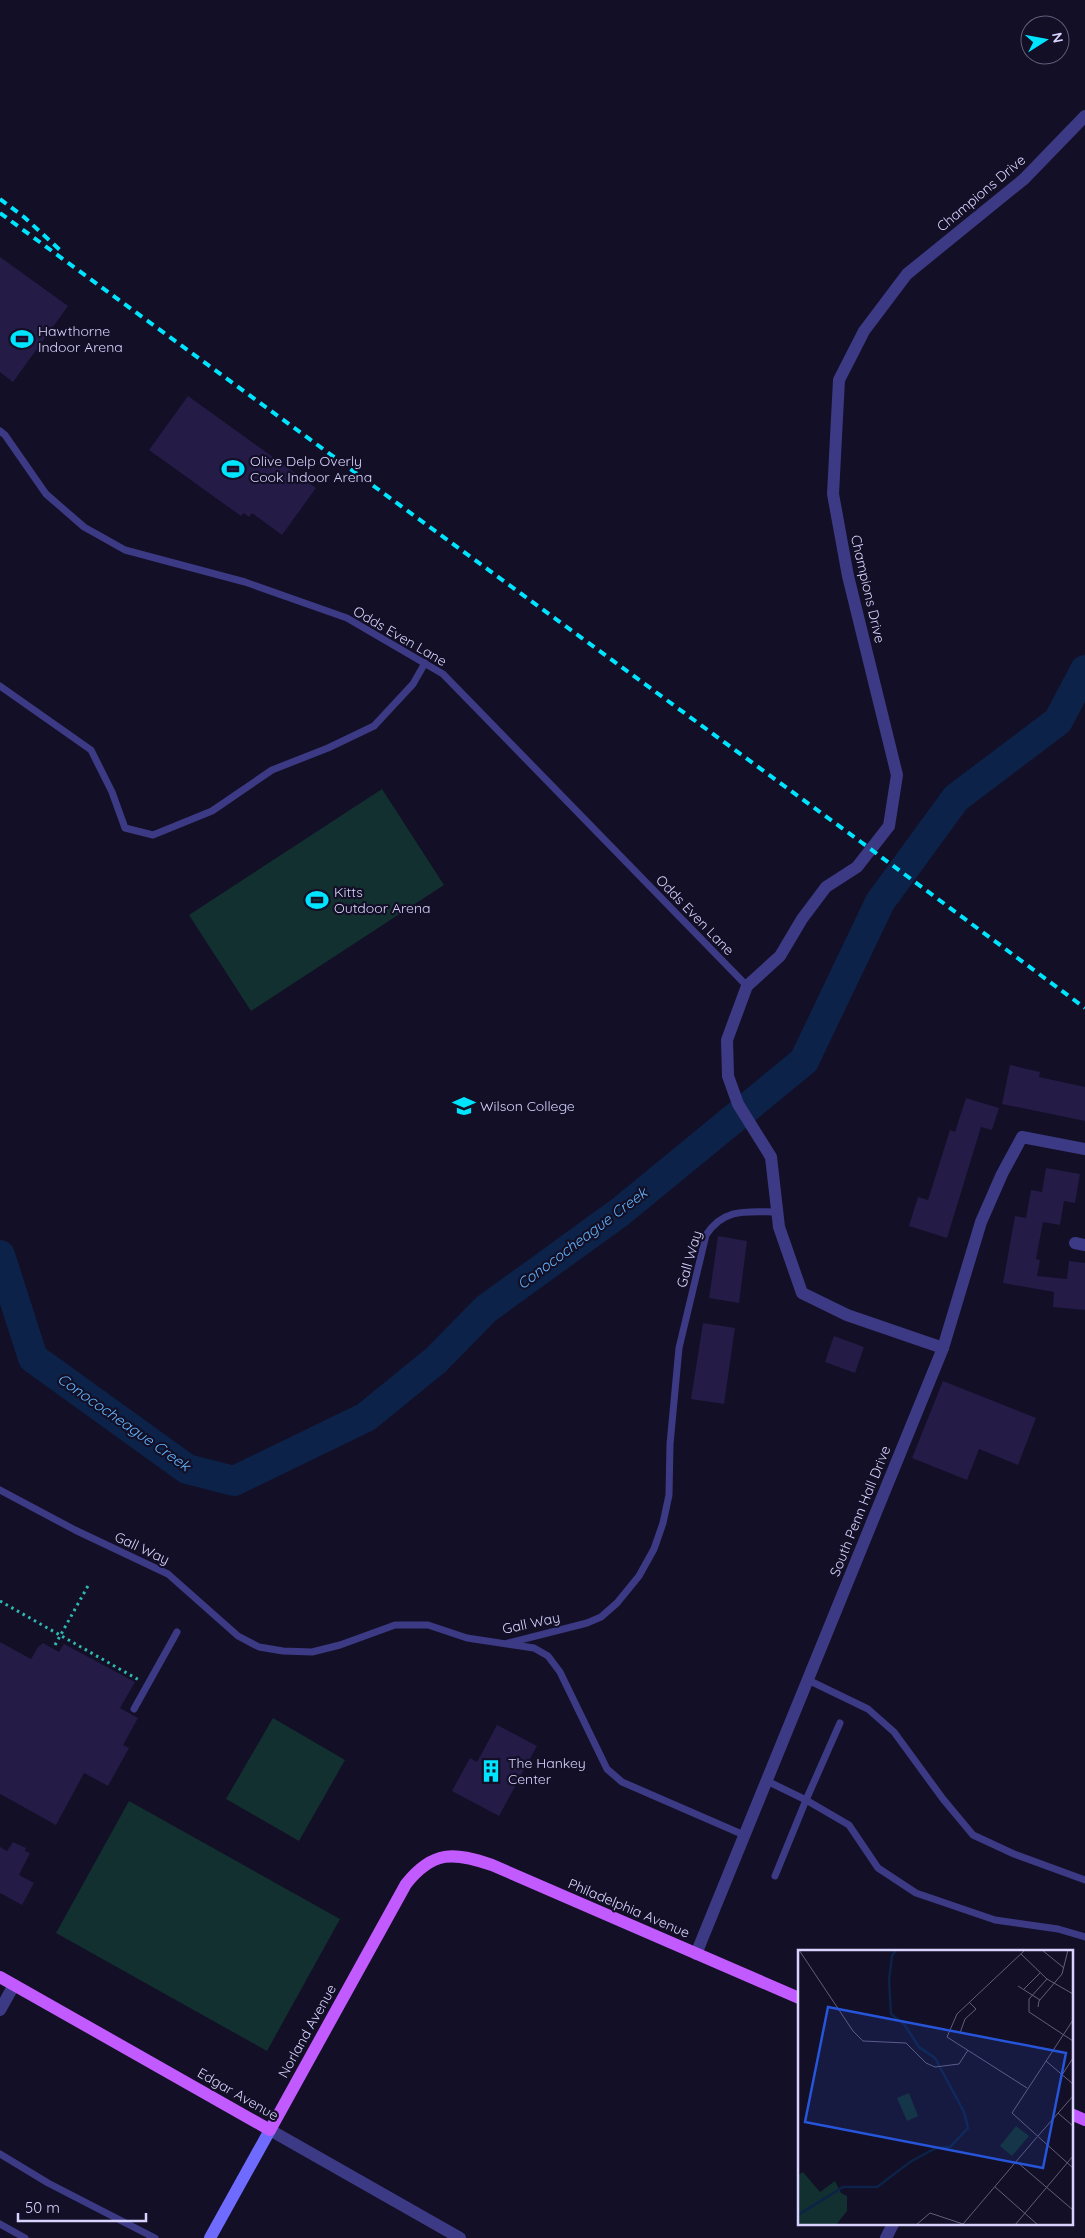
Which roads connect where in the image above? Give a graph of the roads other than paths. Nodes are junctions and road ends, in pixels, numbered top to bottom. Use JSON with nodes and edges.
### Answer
{"nodes":[{"id":1,"x":1085,"y":116,"type":"edge"},
{"id":2,"x":0,"y":431,"type":"edge"},
{"id":3,"x":425,"y":663,"type":"junction"},
{"id":4,"x":0,"y":686,"type":"edge"},
{"id":5,"x":747,"y":986,"type":"junction"},
{"id":6,"x":1085,"y":1149,"type":"edge"},
{"id":7,"x":778,"y":1212,"type":"junction"},
{"id":8,"x":943,"y":1348,"type":"junction"},
{"id":9,"x":0,"y":1490,"type":"edge"},
{"id":10,"x":177,"y":1632,"type":"dead end"},
{"id":11,"x":505,"y":1643,"type":"junction"},
{"id":12,"x":808,"y":1680,"type":"junction"},
{"id":13,"x":134,"y":1709,"type":"dead end"},
{"id":14,"x":840,"y":1723,"type":"dead end"},
{"id":15,"x":767,"y":1781,"type":"junction"},
{"id":16,"x":806,"y":1800,"type":"junction"},
{"id":17,"x":744,"y":1835,"type":"junction"},
{"id":18,"x":446,"y":1856,"type":"joint"},
{"id":19,"x":775,"y":1876,"type":"dead end"},
{"id":20,"x":1085,"y":1880,"type":"edge"},
{"id":21,"x":1085,"y":1937,"type":"edge"},
{"id":22,"x":696,"y":1954,"type":"junction"},
{"id":23,"x":0,"y":1977,"type":"edge"},
{"id":24,"x":14,"y":1985,"type":"junction"},
{"id":25,"x":798,"y":1998,"type":"edge"},
{"id":26,"x":0,"y":2010,"type":"edge"},
{"id":27,"x":1072,"y":2114,"type":"edge"},
{"id":28,"x":1085,"y":2120,"type":"edge"},
{"id":29,"x":270,"y":2130,"type":"junction"},
{"id":30,"x":0,"y":2154,"type":"edge"},
{"id":31,"x":0,"y":2224,"type":"edge"},
{"id":32,"x":892,"y":2226,"type":"edge"},
{"id":33,"x":25,"y":2238,"type":"edge"},
{"id":34,"x":155,"y":2238,"type":"edge"},
{"id":35,"x":210,"y":2238,"type":"edge"},
{"id":36,"x":460,"y":2238,"type":"edge"},
{"id":37,"x":886,"y":2238,"type":"edge"}],
"edges":[{"from":1,"to":5,"type":"street","name":"Champions Drive"},
{"from":2,"to":3,"type":"lane","name":"Odds Even Lane"},
{"from":3,"to":4,"type":"lane"},
{"from":3,"to":5,"type":"lane","name":"Odds Even Lane"},
{"from":5,"to":7,"type":"street","name":"Champions Drive"},
{"from":6,"to":8,"type":"street","name":"South Penn Hall Drive"},
{"from":7,"to":8,"type":"street","name":"Champions Drive"},
{"from":7,"to":11,"type":"lane","name":"Gall Way"},
{"from":8,"to":12,"type":"street","name":"South Penn Hall Drive"},
{"from":9,"to":11,"type":"lane","name":"Gall Way"},
{"from":10,"to":13,"type":"lane"},
{"from":11,"to":17,"type":"lane"},
{"from":12,"to":15,"type":"street","name":"South Penn Hall Drive"},
{"from":12,"to":20,"type":"lane"},
{"from":14,"to":16,"type":"lane"},
{"from":15,"to":16,"type":"lane"},
{"from":15,"to":17,"type":"street","name":"South Penn Hall Drive"},
{"from":16,"to":19,"type":"lane"},
{"from":16,"to":21,"type":"lane"},
{"from":17,"to":22,"type":"street","name":"South Penn Hall Drive"},
{"from":18,"to":22,"type":"main road","name":"Philadelphia Avenue"},
{"from":18,"to":29,"type":"main road","name":"Norland Avenue"},
{"from":22,"to":25,"type":"main road","name":"Philadelphia Avenue"},
{"from":23,"to":24,"type":"main road","name":"Edgar Avenue"},
{"from":24,"to":26,"type":"street"},
{"from":24,"to":29,"type":"main road","name":"Edgar Avenue"},
{"from":27,"to":28,"type":"main road"},
{"from":29,"to":35,"type":"main road","name":"Norland Avenue"},
{"from":29,"to":36,"type":"street","name":"Edgar Avenue"},
{"from":30,"to":34,"type":"lane"},
{"from":31,"to":33,"type":"lane"},
{"from":32,"to":37,"type":"street"}]}
